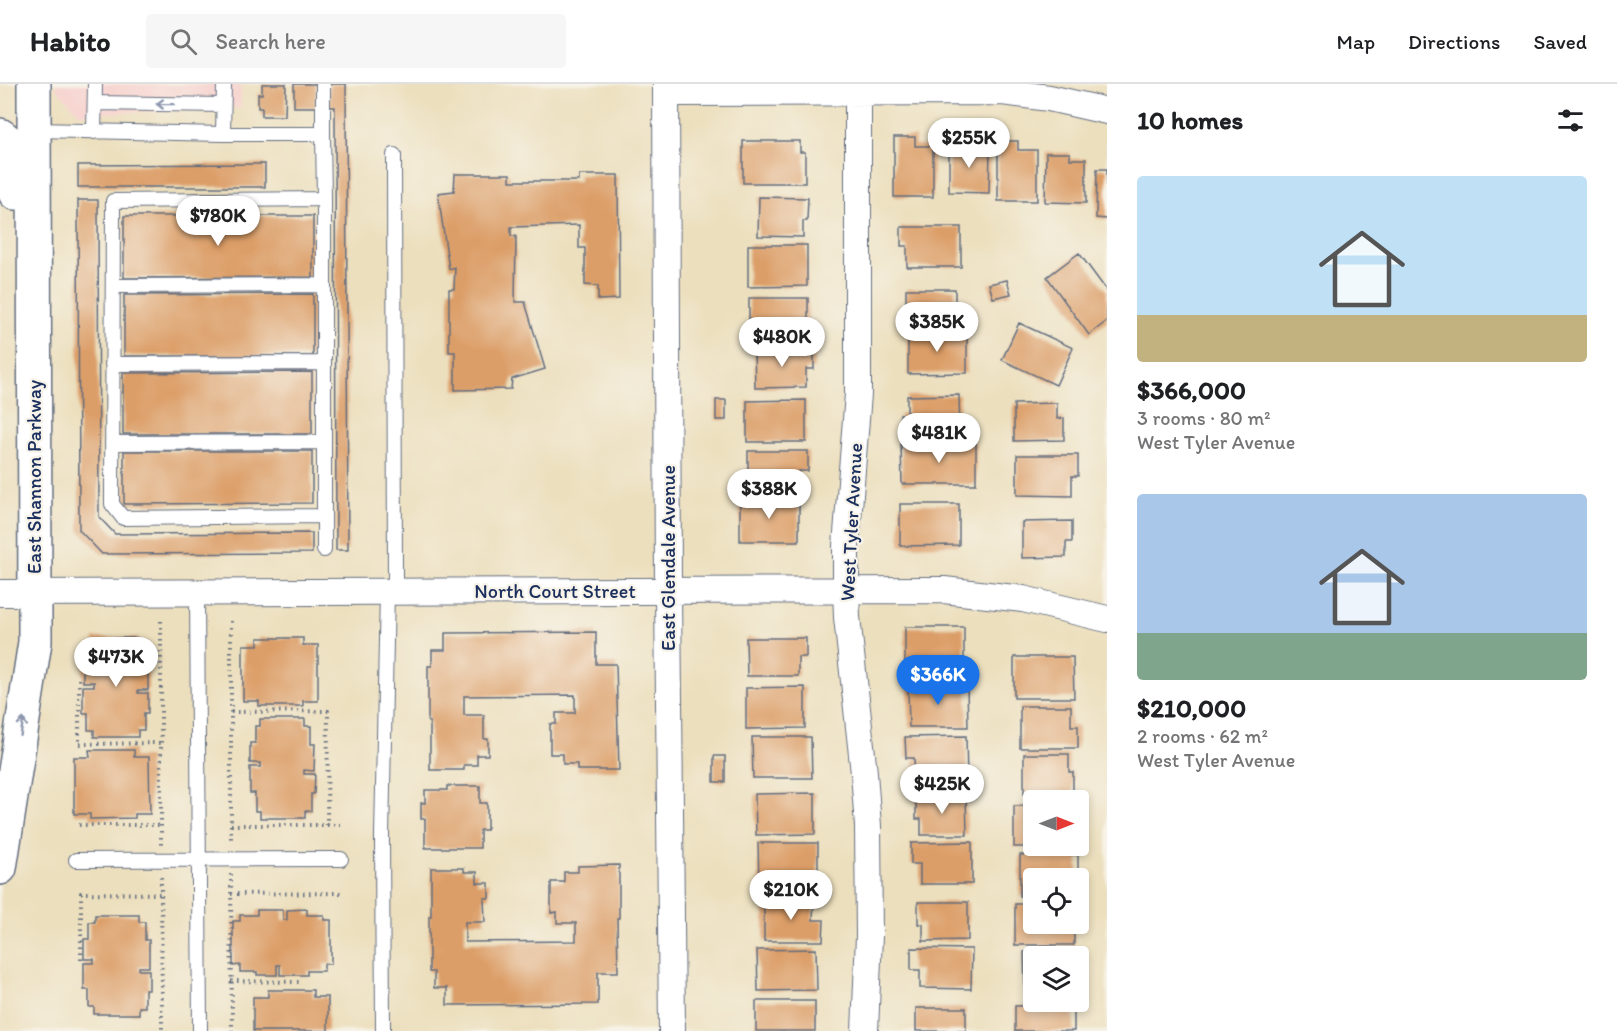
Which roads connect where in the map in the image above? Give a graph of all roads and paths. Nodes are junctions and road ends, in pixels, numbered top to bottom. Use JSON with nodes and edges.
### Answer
{"nodes":[{"id":1,"x":14,"y":84,"type":"edge"},
{"id":2,"x":34,"y":84,"type":"edge"},
{"id":3,"x":95,"y":84,"type":"edge"},
{"id":4,"x":224,"y":84,"type":"edge"},
{"id":5,"x":323,"y":84,"type":"edge"},
{"id":6,"x":666,"y":88,"type":"edge"},
{"id":7,"x":858,"y":88,"type":"edge"},
{"id":8,"x":95,"y":103,"type":"junction"},
{"id":9,"x":223,"y":105,"type":"junction"},
{"id":10,"x":1107,"y":111,"type":"edge"},
{"id":11,"x":35,"y":130,"type":"junction"},
{"id":12,"x":94,"y":132,"type":"junction"},
{"id":13,"x":223,"y":134,"type":"junction"},
{"id":14,"x":323,"y":134,"type":"junction"},
{"id":15,"x":0,"y":135,"type":"edge"},
{"id":16,"x":394,"y":155,"type":"dead end"},
{"id":17,"x":324,"y":199,"type":"junction"},
{"id":18,"x":324,"y":285,"type":"junction"},
{"id":19,"x":113,"y":286,"type":"junction"},
{"id":20,"x":324,"y":363,"type":"junction"},
{"id":21,"x":112,"y":364,"type":"junction"},
{"id":22,"x":35,"y":370,"type":"junction"},
{"id":23,"x":324,"y":442,"type":"junction"},
{"id":24,"x":112,"y":443,"type":"junction"},
{"id":25,"x":324,"y":516,"type":"junction"},
{"id":26,"x":324,"y":550,"type":"dead end"},
{"id":27,"x":846,"y":590,"type":"junction"},
{"id":28,"x":391,"y":591,"type":"junction"},
{"id":29,"x":668,"y":591,"type":"junction"},
{"id":30,"x":197,"y":592,"type":"junction"},
{"id":31,"x":0,"y":593,"type":"edge"},
{"id":32,"x":34,"y":593,"type":"junction"},
{"id":33,"x":1107,"y":619,"type":"edge"},
{"id":34,"x":161,"y":621,"type":"dead end"},
{"id":35,"x":231,"y":621,"type":"dead end"},
{"id":36,"x":79,"y":679,"type":"dead end"},
{"id":37,"x":231,"y":712,"type":"junction"},
{"id":38,"x":161,"y":743,"type":"junction"},
{"id":39,"x":79,"y":825,"type":"dead end"},
{"id":40,"x":161,"y":825,"type":"junction"},
{"id":41,"x":231,"y":825,"type":"junction"},
{"id":42,"x":327,"y":825,"type":"junction"},
{"id":43,"x":340,"y":825,"type":"dead end"},
{"id":44,"x":231,"y":859,"type":"junction"},
{"id":45,"x":341,"y":859,"type":"dead end"},
{"id":46,"x":76,"y":860,"type":"dead end"},
{"id":47,"x":161,"y":860,"type":"junction"},
{"id":48,"x":198,"y":860,"type":"junction"},
{"id":49,"x":0,"y":868,"type":"edge"},
{"id":50,"x":342,"y":893,"type":"dead end"},
{"id":51,"x":162,"y":894,"type":"junction"},
{"id":52,"x":231,"y":894,"type":"junction"},
{"id":53,"x":81,"y":960,"type":"dead end"},
{"id":54,"x":231,"y":981,"type":"junction"},
{"id":55,"x":299,"y":982,"type":"dead end"},
{"id":56,"x":162,"y":1031,"type":"edge"},
{"id":57,"x":200,"y":1031,"type":"edge"},
{"id":58,"x":232,"y":1031,"type":"edge"},
{"id":59,"x":383,"y":1031,"type":"edge"},
{"id":60,"x":672,"y":1031,"type":"edge"},
{"id":61,"x":865,"y":1031,"type":"edge"}],
"edges":[{"from":1,"to":11,"type":"street"},
{"from":2,"to":11,"type":"street","name":"East Shannon Parkway"},
{"from":3,"to":8,"type":"lane"},
{"from":4,"to":9,"type":"lane"},
{"from":5,"to":14,"type":"lane"},
{"from":6,"to":7,"type":"street"},
{"from":6,"to":29,"type":"street","name":"East Glendale Avenue"},
{"from":7,"to":10,"type":"street"},
{"from":7,"to":27,"type":"street","name":"West Tyler Avenue"},
{"from":9,"to":8,"type":"lane","one_way":true},
{"from":8,"to":12,"type":"lane"},
{"from":9,"to":13,"type":"lane"},
{"from":11,"to":12,"type":"lane"},
{"from":11,"to":22,"type":"street","name":"East Shannon Parkway"},
{"from":12,"to":13,"type":"lane"},
{"from":13,"to":14,"type":"lane"},
{"from":14,"to":17,"type":"lane"},
{"from":15,"to":22,"type":"street"},
{"from":16,"to":28,"type":"lane"},
{"from":17,"to":18,"type":"lane"},
{"from":17,"to":19,"type":"lane"},
{"from":18,"to":19,"type":"lane"},
{"from":18,"to":20,"type":"lane"},
{"from":19,"to":21,"type":"lane"},
{"from":20,"to":21,"type":"lane"},
{"from":20,"to":23,"type":"lane"},
{"from":21,"to":24,"type":"lane"},
{"from":22,"to":32,"type":"street","name":"East Shannon Parkway"},
{"from":23,"to":24,"type":"lane"},
{"from":23,"to":25,"type":"lane"},
{"from":24,"to":25,"type":"lane"},
{"from":25,"to":26,"type":"lane"},
{"from":27,"to":29,"type":"street","name":"North Court Street"},
{"from":27,"to":33,"type":"street","name":"North Court Street"},
{"from":27,"to":61,"type":"street","name":"West Tyler Avenue"},
{"from":28,"to":29,"type":"street","name":"North Court Street"},
{"from":28,"to":30,"type":"street","name":"North Court Street"},
{"from":28,"to":59,"type":"lane"},
{"from":29,"to":60,"type":"street","name":"East Glendale Avenue"},
{"from":30,"to":32,"type":"street","name":"North Court Street"},
{"from":30,"to":48,"type":"lane"},
{"from":31,"to":32,"type":"street","name":"North Court Street"},
{"from":49,"to":32,"type":"street","name":"East Shannon Parkway","one_way":true},
{"from":34,"to":38,"type":"path"},
{"from":35,"to":37,"type":"path"},
{"from":36,"to":38,"type":"path"},
{"from":37,"to":41,"type":"path"},
{"from":37,"to":42,"type":"path"},
{"from":38,"to":40,"type":"path"},
{"from":39,"to":40,"type":"path"},
{"from":40,"to":47,"type":"path"},
{"from":41,"to":42,"type":"path"},
{"from":41,"to":44,"type":"path"},
{"from":42,"to":43,"type":"path"},
{"from":44,"to":45,"type":"lane"},
{"from":44,"to":48,"type":"lane"},
{"from":44,"to":52,"type":"path"},
{"from":46,"to":47,"type":"lane"},
{"from":47,"to":48,"type":"lane"},
{"from":47,"to":51,"type":"path"},
{"from":48,"to":57,"type":"lane"},
{"from":50,"to":52,"type":"path"},
{"from":51,"to":53,"type":"path"},
{"from":51,"to":56,"type":"path"},
{"from":52,"to":54,"type":"path"},
{"from":54,"to":55,"type":"path"},
{"from":54,"to":58,"type":"path"}]}
